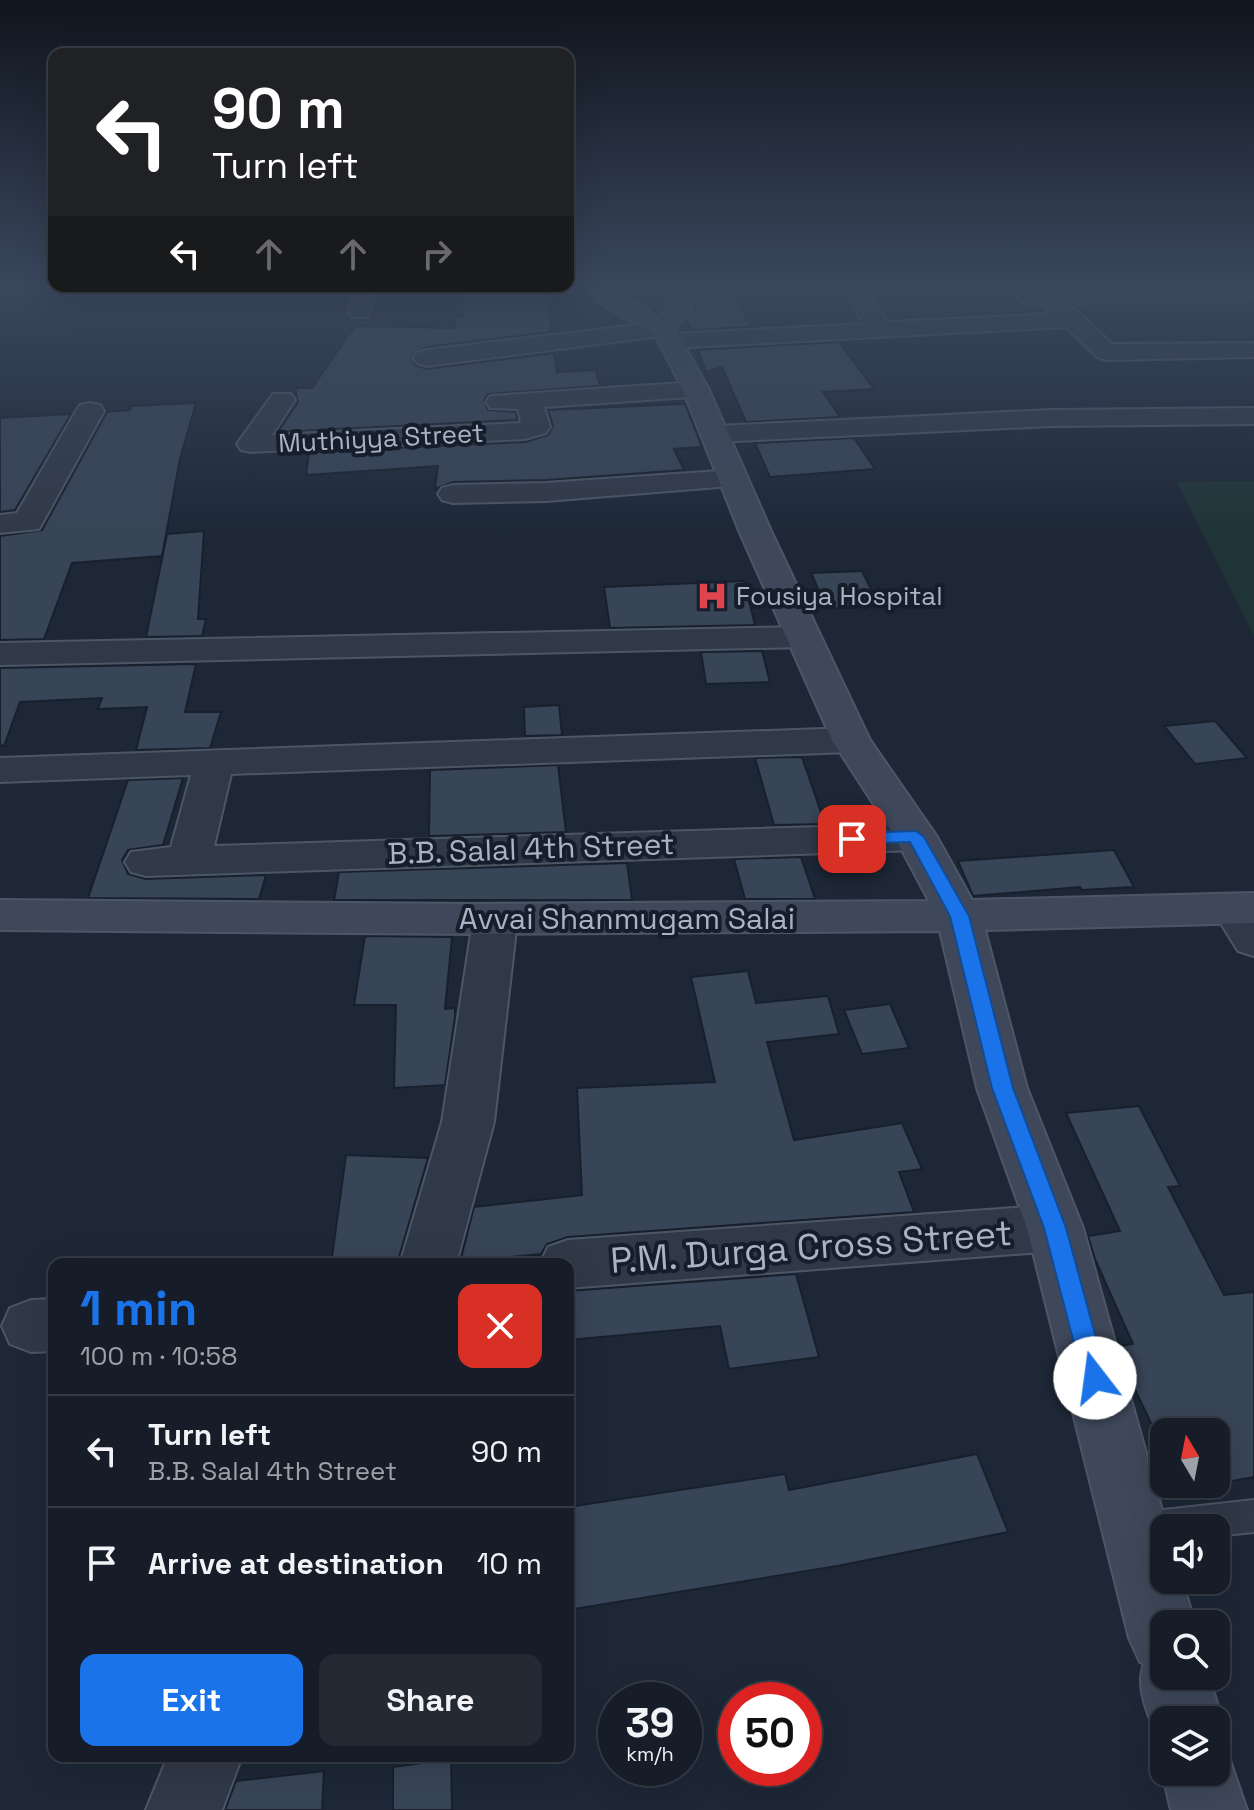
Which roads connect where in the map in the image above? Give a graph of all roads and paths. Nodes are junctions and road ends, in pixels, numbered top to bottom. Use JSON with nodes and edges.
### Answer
{"nodes":[{"id":1,"x":685,"y":370,"type":"edge"},
{"id":2,"x":696,"y":390,"type":"junction"},
{"id":3,"x":282,"y":400,"type":"dead end"},
{"id":4,"x":529,"y":401,"type":"junction"},
{"id":5,"x":471,"y":404,"type":"dead end"},
{"id":6,"x":90,"y":411,"type":"dead end"},
{"id":7,"x":1254,"y":416,"type":"edge"},
{"id":8,"x":715,"y":434,"type":"junction"},
{"id":9,"x":733,"y":479,"type":"junction"},
{"id":10,"x":453,"y":494,"type":"dead end"},
{"id":11,"x":0,"y":524,"type":"edge"},
{"id":12,"x":803,"y":637,"type":"junction"},
{"id":13,"x":0,"y":654,"type":"edge"},
{"id":14,"x":851,"y":740,"type":"junction"},
{"id":15,"x":214,"y":763,"type":"junction"},
{"id":16,"x":0,"y":770,"type":"edge"},
{"id":17,"x":916,"y":837,"type":"junction"},
{"id":18,"x":189,"y":860,"type":"junction"},
{"id":19,"x":146,"y":862,"type":"dead end"},
{"id":20,"x":0,"y":915,"type":"edge"},
{"id":21,"x":959,"y":916,"type":"junction"},
{"id":22,"x":1247,"y":919,"type":"edge"},
{"id":23,"x":495,"y":921,"type":"junction"},
{"id":24,"x":1055,"y":1228,"type":"junction"},
{"id":25,"x":430,"y":1258,"type":"edge"},
{"id":26,"x":574,"y":1264,"type":"edge"},
{"id":27,"x":1254,"y":1516,"type":"edge"},
{"id":28,"x":1135,"y":1529,"type":"junction"},
{"id":29,"x":1157,"y":1610,"type":"edge"},
{"id":30,"x":203,"y":1762,"type":"edge"},
{"id":31,"x":1203,"y":1786,"type":"edge"},
{"id":32,"x":184,"y":1810,"type":"edge"},
{"id":33,"x":1209,"y":1810,"type":"edge"}],
"edges":[{"from":1,"to":2,"type":"main road"},
{"from":2,"to":4,"type":"street"},
{"from":2,"to":8,"type":"main road"},
{"from":3,"to":4,"type":"street","name":"Muthiyya Street"},
{"from":4,"to":5,"type":"street"},
{"from":6,"to":11,"type":"street"},
{"from":7,"to":8,"type":"street"},
{"from":8,"to":9,"type":"main road"},
{"from":9,"to":10,"type":"street"},
{"from":9,"to":12,"type":"main road"},
{"from":12,"to":13,"type":"street"},
{"from":12,"to":14,"type":"main road"},
{"from":14,"to":15,"type":"street"},
{"from":14,"to":17,"type":"main road"},
{"from":15,"to":16,"type":"street"},
{"from":15,"to":18,"type":"street"},
{"from":17,"to":18,"type":"street","name":"B.B. Salal 4th Street"},
{"from":17,"to":21,"type":"main road"},
{"from":18,"to":19,"type":"street","name":"B.B. Salal 4th Street"},
{"from":20,"to":23,"type":"main road","name":"Avvai Shanmugam Salai"},
{"from":21,"to":22,"type":"main road","name":"Avvai Shanmugam Salai"},
{"from":21,"to":23,"type":"main road","name":"Avvai Shanmugam Salai"},
{"from":21,"to":24,"type":"main road"},
{"from":23,"to":25,"type":"street"},
{"from":24,"to":26,"type":"street","name":"P.M. Durga Cross Street"},
{"from":24,"to":28,"type":"main road"},
{"from":27,"to":28,"type":"lane"},
{"from":28,"to":29,"type":"main road"},
{"from":30,"to":32,"type":"street"},
{"from":31,"to":33,"type":"main road"}]}
